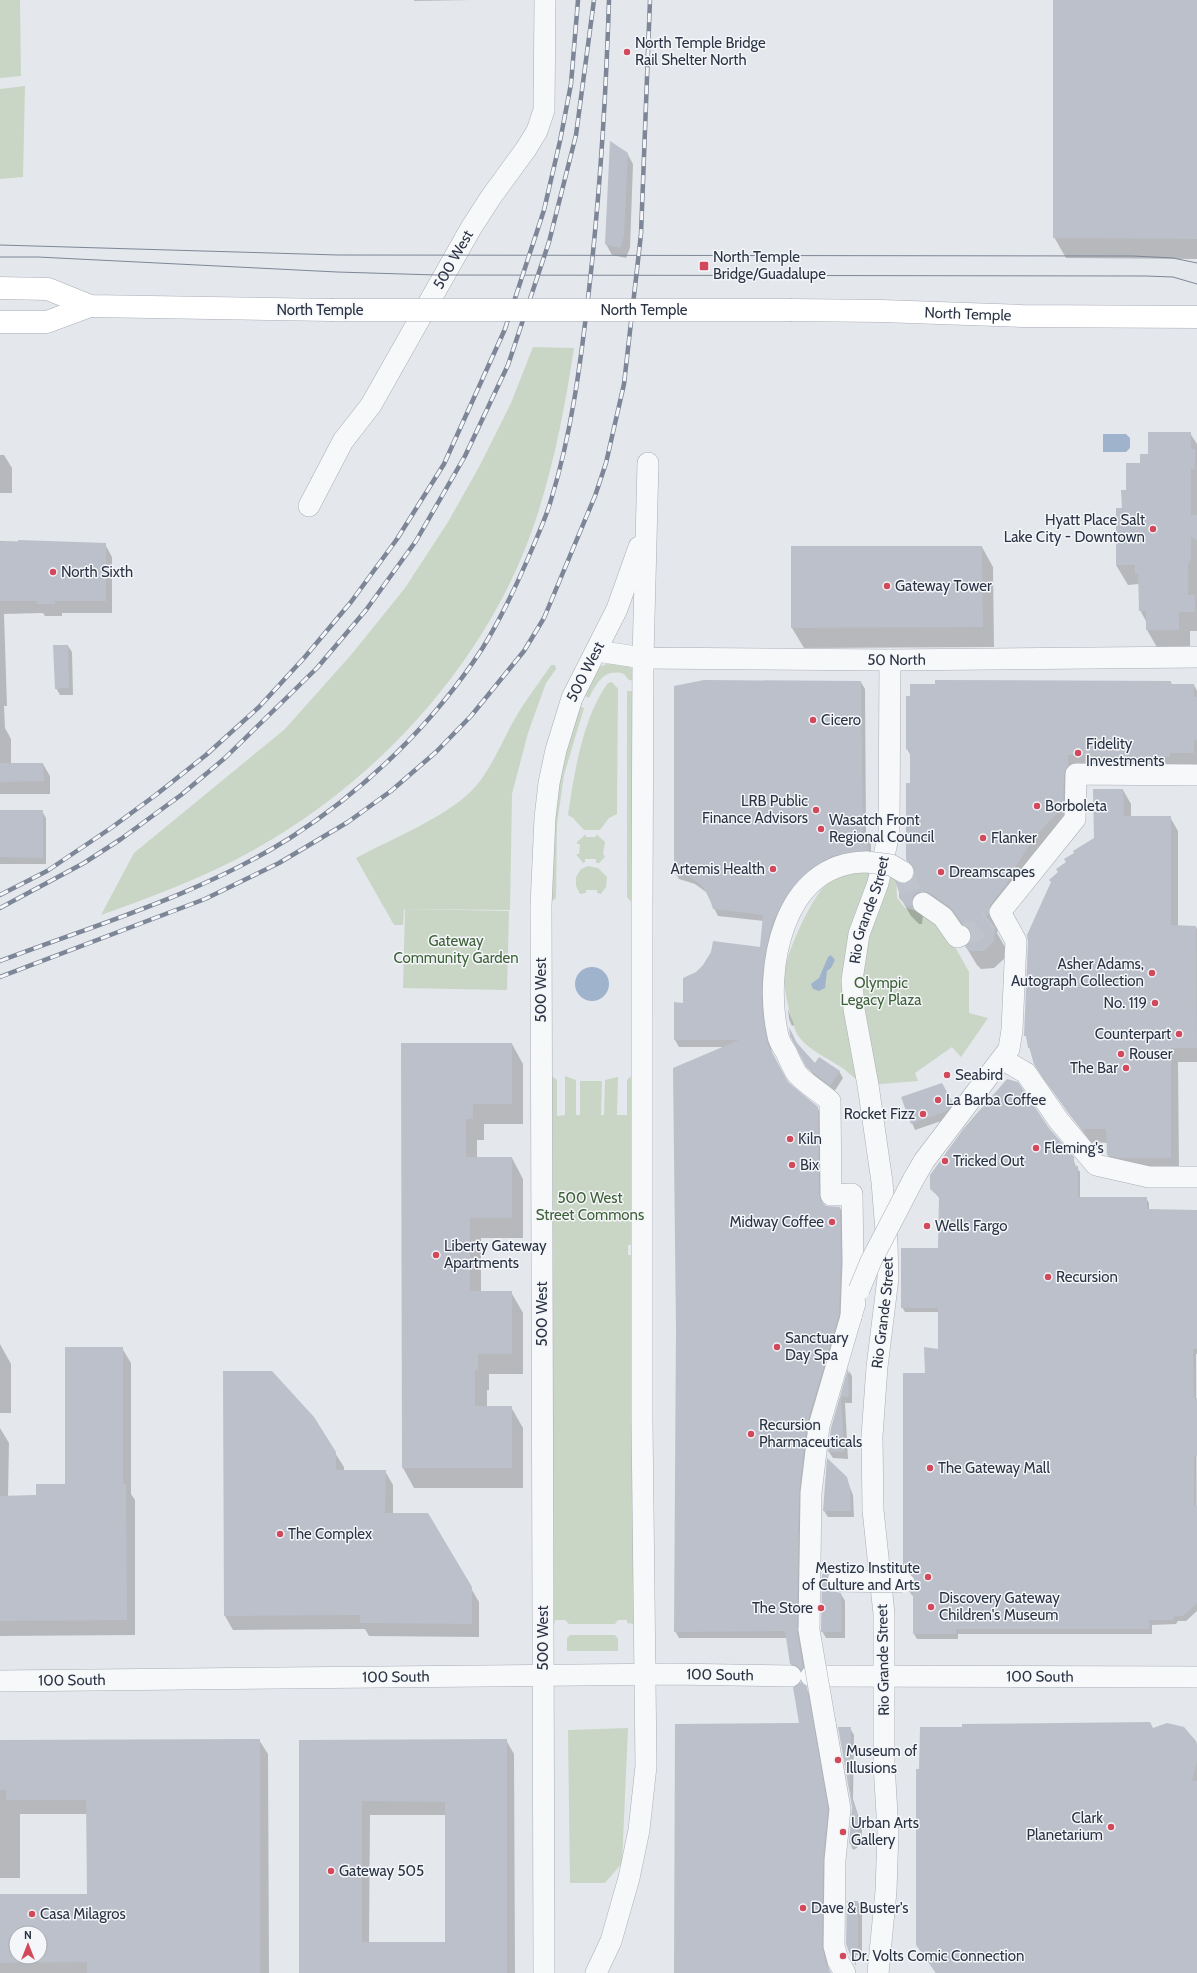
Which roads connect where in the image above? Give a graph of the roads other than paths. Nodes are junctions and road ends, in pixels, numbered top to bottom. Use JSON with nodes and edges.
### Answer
{"nodes":[{"id":1,"x":545,"y":0,"type":"edge"},
{"id":2,"x":0,"y":288,"type":"edge"},
{"id":3,"x":90,"y":306,"type":"junction"},
{"id":4,"x":1197,"y":317,"type":"edge"},
{"id":5,"x":0,"y":322,"type":"edge"},
{"id":6,"x":648,"y":463,"type":"dead end"},
{"id":7,"x":308,"y":506,"type":"dead end"},
{"id":8,"x":645,"y":529,"type":"junction"},
{"id":9,"x":597,"y":651,"type":"junction"},
{"id":10,"x":1197,"y":657,"type":"edge"},
{"id":11,"x":643,"y":658,"type":"junction"},
{"id":12,"x":890,"y":660,"type":"junction"},
{"id":13,"x":1197,"y":775,"type":"edge"},
{"id":14,"x":903,"y":872,"type":"dead end"},
{"id":15,"x":923,"y":903,"type":"tunnel mouth"},
{"id":16,"x":960,"y":936,"type":"dead end"},
{"id":17,"x":1002,"y":1059,"type":"junction"},
{"id":18,"x":1197,"y":1177,"type":"edge"},
{"id":19,"x":850,"y":1317,"type":"junction"},
{"id":20,"x":810,"y":1581,"type":"junction"},
{"id":21,"x":903,"y":1582,"type":"dead end"},
{"id":22,"x":644,"y":1675,"type":"junction"},
{"id":23,"x":543,"y":1676,"type":"junction"},
{"id":24,"x":884,"y":1677,"type":"junction"},
{"id":25,"x":1197,"y":1677,"type":"edge"},
{"id":26,"x":0,"y":1681,"type":"edge"},
{"id":27,"x":544,"y":1973,"type":"edge"},
{"id":28,"x":596,"y":1973,"type":"edge"},
{"id":29,"x":845,"y":1973,"type":"edge"},
{"id":30,"x":878,"y":1973,"type":"edge"}],
"edges":[{"from":1,"to":7,"type":"street","name":"500 West"},
{"from":2,"to":3,"type":"main road","name":"North Temple"},
{"from":3,"to":4,"type":"main road","name":"North Temple","bridge":true},
{"from":3,"to":5,"type":"main road","name":"North Temple"},
{"from":6,"to":8,"type":"street","name":"500 West"},
{"from":8,"to":9,"type":"street","name":"500 West"},
{"from":8,"to":11,"type":"street","name":"500 West"},
{"from":9,"to":11,"type":"street","name":"50 North"},
{"from":9,"to":23,"type":"street","name":"500 West"},
{"from":10,"to":12,"type":"street","name":"50 North"},
{"from":11,"to":12,"type":"street","name":"50 North"},
{"from":11,"to":22,"type":"street","name":"500 West"},
{"from":12,"to":24,"type":"street","name":"Rio Grande Street"},
{"from":13,"to":17,"type":"street"},
{"from":14,"to":19,"type":"street","bridge":true},
{"from":15,"to":16,"type":"street"},
{"from":17,"to":18,"type":"street"},
{"from":17,"to":19,"type":"street","bridge":true},
{"from":19,"to":20,"type":"street"},
{"from":20,"to":21,"type":"street","bridge":true},
{"from":20,"to":29,"type":"street","bridge":true},
{"from":22,"to":23,"type":"street","name":"100 South"},
{"from":22,"to":24,"type":"street","name":"100 South"},
{"from":22,"to":28,"type":"street","name":"500 West"},
{"from":23,"to":26,"type":"street","name":"100 South"},
{"from":23,"to":27,"type":"street","name":"500 West"},
{"from":24,"to":25,"type":"street","name":"100 South"},
{"from":24,"to":30,"type":"street","name":"Rio Grande Street"}]}
